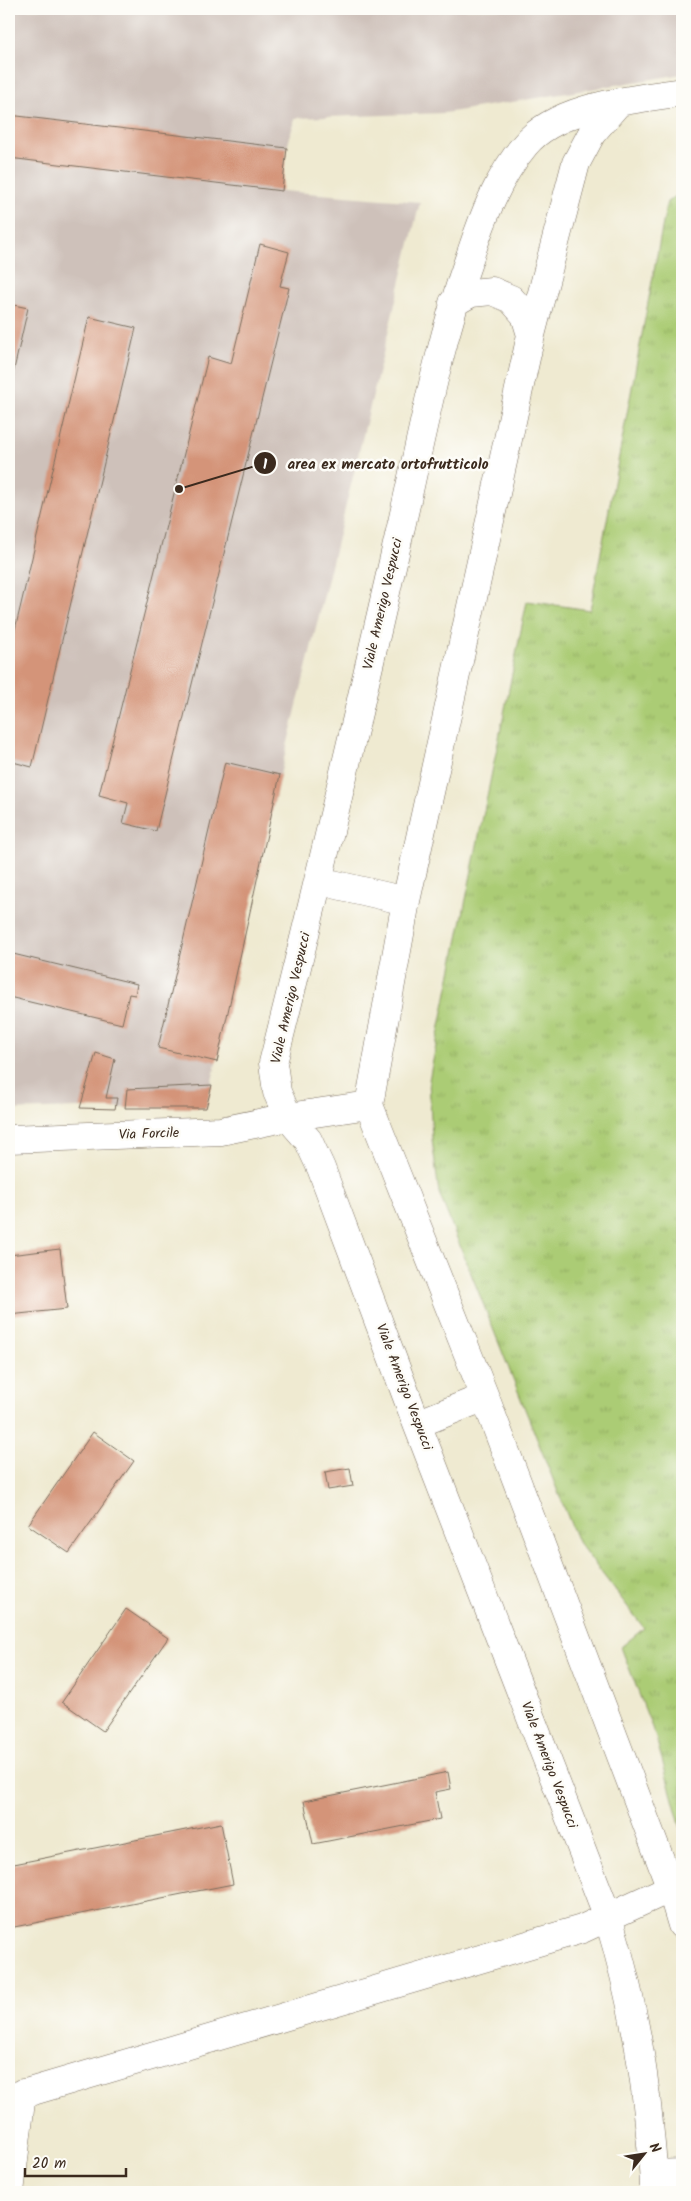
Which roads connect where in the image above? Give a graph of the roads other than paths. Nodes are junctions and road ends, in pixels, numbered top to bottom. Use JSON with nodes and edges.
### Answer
{"nodes":[{"id":1,"x":682,"y":92,"type":"edge"},
{"id":2,"x":618,"y":103,"type":"junction"},
{"id":3,"x":453,"y":303,"type":"junction"},
{"id":4,"x":531,"y":335,"type":"junction"},
{"id":5,"x":320,"y":881,"type":"junction"},
{"id":6,"x":406,"y":901,"type":"junction"},
{"id":7,"x":368,"y":1105,"type":"junction"},
{"id":8,"x":288,"y":1117,"type":"junction"},
{"id":9,"x":9,"y":1139,"type":"edge"},
{"id":10,"x":485,"y":1397,"type":"junction"},
{"id":11,"x":417,"y":1424,"type":"junction"},
{"id":12,"x":671,"y":1888,"type":"junction"},
{"id":13,"x":608,"y":1917,"type":"junction"},
{"id":14,"x":682,"y":1925,"type":"edge"},
{"id":15,"x":16,"y":2095,"type":"edge"},
{"id":16,"x":682,"y":2173,"type":"edge"},
{"id":17,"x":654,"y":2183,"type":"edge"},
{"id":18,"x":10,"y":2192,"type":"edge"}],
"edges":[{"from":1,"to":2,"type":"street","name":"Viale Amerigo Vespucci"},
{"from":2,"to":3,"type":"street","name":"Viale Amerigo Vespucci"},
{"from":2,"to":4,"type":"street"},
{"from":3,"to":4,"type":"street"},
{"from":3,"to":5,"type":"street","name":"Viale Amerigo Vespucci"},
{"from":4,"to":6,"type":"street"},
{"from":5,"to":6,"type":"street"},
{"from":5,"to":8,"type":"street","name":"Viale Amerigo Vespucci"},
{"from":6,"to":7,"type":"street"},
{"from":7,"to":8,"type":"street","name":"Via Forcile"},
{"from":7,"to":10,"type":"street"},
{"from":8,"to":9,"type":"street","name":"Via Forcile"},
{"from":8,"to":11,"type":"street","name":"Viale Amerigo Vespucci"},
{"from":10,"to":11,"type":"street"},
{"from":10,"to":12,"type":"street"},
{"from":11,"to":13,"type":"street","name":"Viale Amerigo Vespucci"},
{"from":12,"to":13,"type":"street"},
{"from":12,"to":14,"type":"street"},
{"from":13,"to":15,"type":"street"},
{"from":13,"to":17,"type":"street","name":"Viale Amerigo Vespucci"},
{"from":15,"to":18,"type":"street"},
{"from":16,"to":17,"type":"street"}]}
